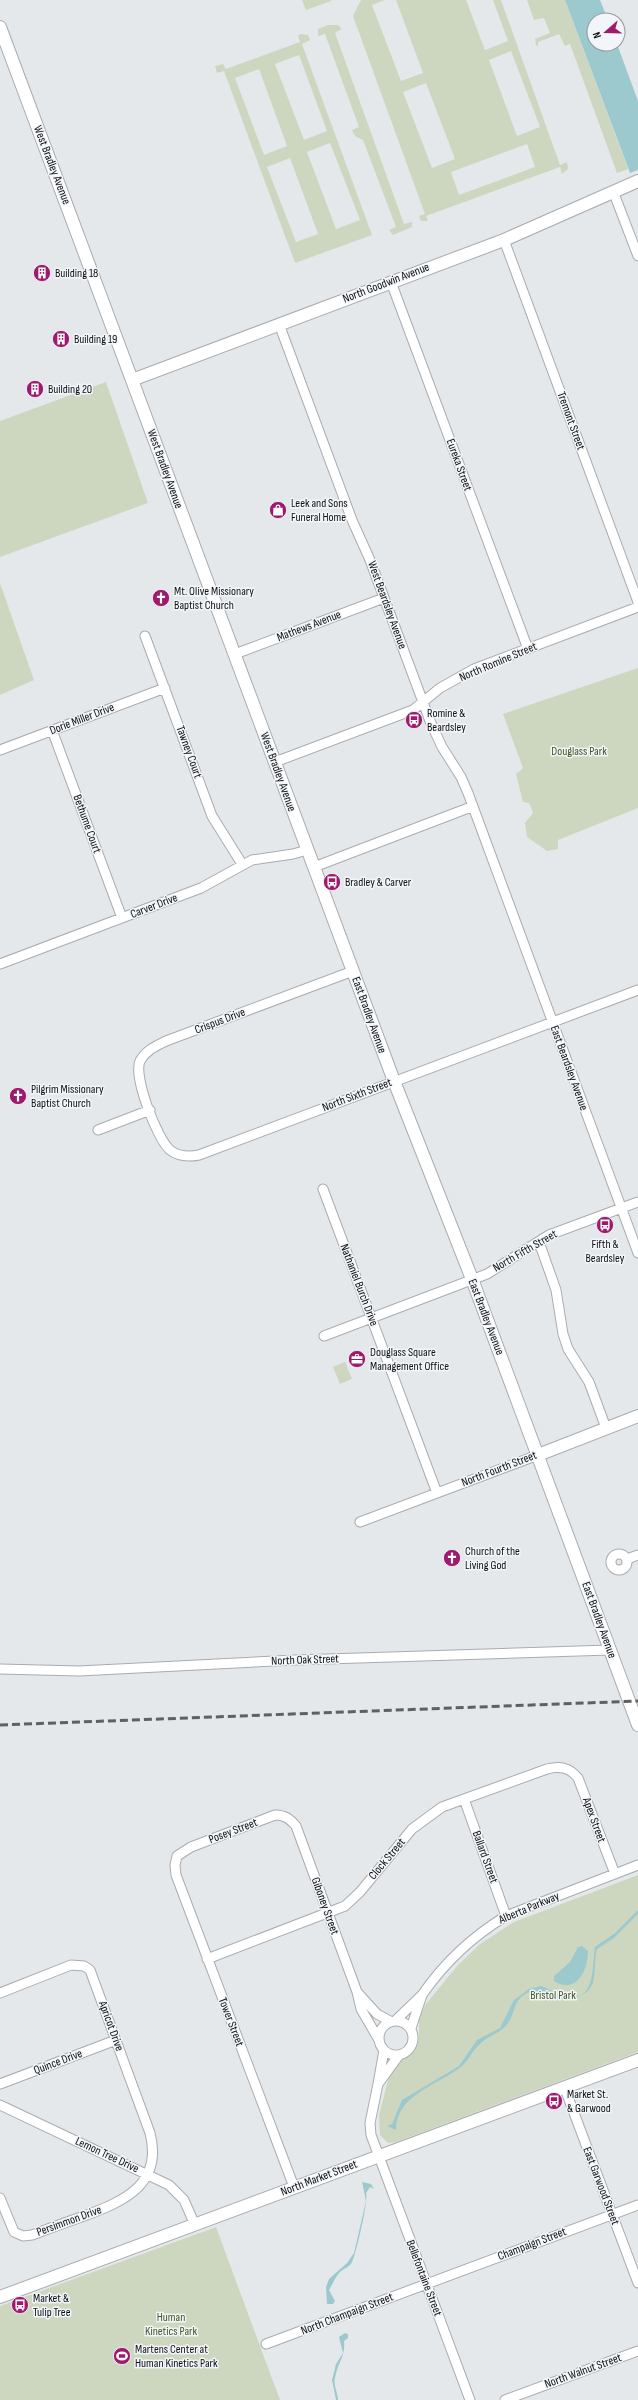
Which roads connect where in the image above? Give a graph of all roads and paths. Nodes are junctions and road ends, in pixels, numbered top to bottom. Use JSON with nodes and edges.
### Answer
{"nodes":[{"id":1,"x":0,"y":27,"type":"edge"},
{"id":2,"x":638,"y":181,"type":"edge"},
{"id":3,"x":613,"y":192,"type":"junction"},
{"id":4,"x":504,"y":240,"type":"junction"},
{"id":5,"x":638,"y":256,"type":"edge"},
{"id":6,"x":391,"y":282,"type":"junction"},
{"id":7,"x":278,"y":324,"type":"junction"},
{"id":8,"x":132,"y":380,"type":"junction"},
{"id":9,"x":384,"y":598,"type":"junction"},
{"id":10,"x":638,"y":602,"type":"edge"},
{"id":11,"x":638,"y":607,"type":"edge"},
{"id":12,"x":145,"y":636,"type":"dead end"},
{"id":13,"x":528,"y":648,"type":"junction"},
{"id":14,"x":235,"y":654,"type":"junction"},
{"id":15,"x":165,"y":688,"type":"junction"},
{"id":16,"x":423,"y":702,"type":"junction"},
{"id":17,"x":52,"y":730,"type":"junction"},
{"id":18,"x":0,"y":750,"type":"edge"},
{"id":19,"x":274,"y":762,"type":"junction"},
{"id":20,"x":471,"y":807,"type":"junction"},
{"id":21,"x":307,"y":850,"type":"junction"},
{"id":22,"x":242,"y":864,"type":"junction"},
{"id":23,"x":314,"y":867,"type":"junction"},
{"id":24,"x":500,"y":883,"type":"joint"},
{"id":25,"x":330,"y":910,"type":"joint"},
{"id":26,"x":122,"y":918,"type":"junction"},
{"id":27,"x":0,"y":964,"type":"edge"},
{"id":28,"x":353,"y":971,"type":"junction"},
{"id":29,"x":638,"y":990,"type":"edge"},
{"id":30,"x":552,"y":1022,"type":"junction"},
{"id":31,"x":394,"y":1082,"type":"junction"},
{"id":32,"x":150,"y":1110,"type":"junction"},
{"id":33,"x":98,"y":1130,"type":"dead end"},
{"id":34,"x":323,"y":1189,"type":"dead end"},
{"id":35,"x":638,"y":1202,"type":"edge"},
{"id":36,"x":621,"y":1208,"type":"junction"},
{"id":37,"x":539,"y":1242,"type":"junction"},
{"id":38,"x":638,"y":1253,"type":"edge"},
{"id":39,"x":472,"y":1279,"type":"junction"},
{"id":40,"x":371,"y":1318,"type":"junction"},
{"id":41,"x":324,"y":1336,"type":"dead end"},
{"id":42,"x":638,"y":1416,"type":"edge"},
{"id":43,"x":606,"y":1428,"type":"junction"},
{"id":44,"x":538,"y":1455,"type":"junction"},
{"id":45,"x":436,"y":1493,"type":"junction"},
{"id":46,"x":360,"y":1522,"type":"dead end"},
{"id":47,"x":638,"y":1555,"type":"edge"},
{"id":48,"x":627,"y":1559,"type":"dead end"},
{"id":49,"x":610,"y":1650,"type":"junction"},
{"id":50,"x":0,"y":1669,"type":"edge"},
{"id":51,"x":638,"y":1725,"type":"edge"},
{"id":52,"x":568,"y":1769,"type":"joint"},
{"id":53,"x":464,"y":1799,"type":"junction"},
{"id":54,"x":291,"y":1820,"type":"joint"},
{"id":55,"x":177,"y":1856,"type":"joint"},
{"id":56,"x":638,"y":1865,"type":"edge"},
{"id":57,"x":615,"y":1874,"type":"junction"},
{"id":58,"x":328,"y":1914,"type":"junction"},
{"id":59,"x":506,"y":1916,"type":"junction"},
{"id":60,"x":207,"y":1959,"type":"junction"},
{"id":61,"x":0,"y":1992,"type":"edge"},
{"id":62,"x":357,"y":1992,"type":"junction"},
{"id":63,"x":422,"y":1995,"type":"junction"},
{"id":64,"x":393,"y":2021,"type":"junction"},
{"id":65,"x":411,"y":2028,"type":"junction"},
{"id":66,"x":116,"y":2040,"type":"junction"},
{"id":67,"x":379,"y":2040,"type":"junction"},
{"id":68,"x":384,"y":2050,"type":"junction"},
{"id":69,"x":399,"y":2055,"type":"junction"},
{"id":70,"x":638,"y":2060,"type":"edge"},
{"id":71,"x":0,"y":2084,"type":"edge"},
{"id":72,"x":378,"y":2084,"type":"junction"},
{"id":73,"x":565,"y":2089,"type":"junction"},
{"id":74,"x":0,"y":2105,"type":"edge"},
{"id":75,"x":378,"y":2155,"type":"junction"},
{"id":76,"x":148,"y":2174,"type":"junction"},
{"id":77,"x":294,"y":2187,"type":"junction"},
{"id":78,"x":0,"y":2198,"type":"edge"},
{"id":79,"x":638,"y":2205,"type":"edge"},
{"id":80,"x":612,"y":2215,"type":"junction"},
{"id":81,"x":195,"y":2224,"type":"junction"},
{"id":82,"x":638,"y":2283,"type":"edge"},
{"id":83,"x":427,"y":2284,"type":"junction"},
{"id":84,"x":0,"y":2297,"type":"edge"},
{"id":85,"x":266,"y":2344,"type":"dead end"},
{"id":86,"x":638,"y":2351,"type":"edge"},
{"id":87,"x":470,"y":2400,"type":"edge"},
{"id":88,"x":505,"y":2400,"type":"edge"}],
"edges":[{"from":1,"to":8,"type":"main road","name":"West Bradley Avenue"},
{"from":2,"to":3,"type":"main road","name":"North Goodwin Avenue"},
{"from":3,"to":4,"type":"main road","name":"North Goodwin Avenue"},
{"from":3,"to":5,"type":"street"},
{"from":4,"to":6,"type":"main road","name":"North Goodwin Avenue"},
{"from":4,"to":10,"type":"street","name":"Tremont Street"},
{"from":6,"to":7,"type":"main road","name":"North Goodwin Avenue"},
{"from":6,"to":13,"type":"street","name":"Eureka Street"},
{"from":7,"to":8,"type":"main road","name":"North Goodwin Avenue"},
{"from":7,"to":9,"type":"street","name":"West Beardsley Avenue"},
{"from":8,"to":14,"type":"main road","name":"West Bradley Avenue"},
{"from":9,"to":14,"type":"street","name":"Mathews Avenue"},
{"from":9,"to":16,"type":"street","name":"West Beardsley Avenue"},
{"from":11,"to":13,"type":"street","name":"North Romine Street"},
{"from":12,"to":15,"type":"street","name":"Tawney Court"},
{"from":13,"to":16,"type":"street","name":"North Romine Street"},
{"from":14,"to":19,"type":"main road","name":"West Bradley Avenue"},
{"from":15,"to":17,"type":"street","name":"Dorie Miller Drive"},
{"from":15,"to":22,"type":"street","name":"Tawney Court"},
{"from":16,"to":19,"type":"street","name":"North Romine Street"},
{"from":16,"to":20,"type":"street","name":"West Beardsley Avenue"},
{"from":17,"to":18,"type":"street","name":"Dorie Miller Drive"},
{"from":17,"to":26,"type":"street","name":"Bethume Court"},
{"from":19,"to":21,"type":"main road","name":"West Bradley Avenue"},
{"from":20,"to":23,"type":"street"},
{"from":20,"to":24,"type":"street","name":"West Beardsley Avenue"},
{"from":21,"to":22,"type":"street","name":"Carver Drive"},
{"from":21,"to":23,"type":"main road","name":"West Bradley Avenue"},
{"from":22,"to":26,"type":"street","name":"Carver Drive"},
{"from":23,"to":25,"type":"main road","name":"West Bradley Avenue"},
{"from":24,"to":30,"type":"street","name":"East Beardsley Avenue"},
{"from":25,"to":28,"type":"main road","name":"East Bradley Avenue"},
{"from":26,"to":27,"type":"street","name":"Carver Drive"},
{"from":28,"to":31,"type":"main road","name":"East Bradley Avenue"},
{"from":28,"to":32,"type":"street","name":"Crispus Drive"},
{"from":29,"to":30,"type":"street","name":"North Sixth Street"},
{"from":30,"to":31,"type":"street","name":"North Sixth Street"},
{"from":30,"to":36,"type":"street","name":"East Beardsley Avenue"},
{"from":31,"to":32,"type":"street","name":"North Sixth Street"},
{"from":31,"to":39,"type":"main road","name":"East Bradley Avenue"},
{"from":32,"to":33,"type":"street"},
{"from":34,"to":40,"type":"street","name":"Nathaniel Burch Drive"},
{"from":35,"to":36,"type":"street","name":"North Fifth Street"},
{"from":36,"to":37,"type":"street","name":"North Fifth Street"},
{"from":36,"to":38,"type":"street","name":"East Beardsley Avenue"},
{"from":37,"to":39,"type":"street","name":"North Fifth Street"},
{"from":37,"to":43,"type":"street"},
{"from":39,"to":40,"type":"street","name":"North Fifth Street"},
{"from":39,"to":44,"type":"main road","name":"East Bradley Avenue"},
{"from":40,"to":41,"type":"street","name":"North Fifth Street"},
{"from":40,"to":45,"type":"street","name":"Nathaniel Burch Drive"},
{"from":42,"to":43,"type":"main road","name":"North Fourth Street"},
{"from":43,"to":44,"type":"main road","name":"North Fourth Street"},
{"from":44,"to":45,"type":"street","name":"North Fourth Street"},
{"from":44,"to":49,"type":"main road","name":"East Bradley Avenue"},
{"from":45,"to":46,"type":"street","name":"North Fourth Street"},
{"from":47,"to":48,"type":"street"},
{"from":49,"to":50,"type":"street","name":"North Oak Street"},
{"from":49,"to":51,"type":"main road","name":"East Bradley Avenue"},
{"from":52,"to":53,"type":"street","name":"Clock Street"},
{"from":52,"to":57,"type":"street","name":"Apex Street"},
{"from":53,"to":58,"type":"street","name":"Clock Street"},
{"from":53,"to":59,"type":"street","name":"Ballard Street"},
{"from":54,"to":55,"type":"street","name":"Posey Street"},
{"from":54,"to":58,"type":"street","name":"Giboney Street"},
{"from":55,"to":60,"type":"street","name":"Tower Street"},
{"from":56,"to":57,"type":"street","name":"Alberta Parkway"},
{"from":57,"to":59,"type":"street","name":"Alberta Parkway"},
{"from":58,"to":60,"type":"street","name":"Clock Street"},
{"from":58,"to":62,"type":"street","name":"Giboney Street"},
{"from":59,"to":63,"type":"street","name":"Alberta Parkway"},
{"from":60,"to":77,"type":"street","name":"Tower Street"},
{"from":61,"to":66,"type":"street","name":"Apricot Drive"},
{"from":62,"to":64,"type":"street","name":"Giboney Street"},
{"from":62,"to":67,"type":"street","name":"Giboney Street"},
{"from":63,"to":64,"type":"street","name":"Alberta Parkway"},
{"from":63,"to":65,"type":"street","name":"Alberta Parkway"},
{"from":64,"to":65,"type":"street"},
{"from":64,"to":67,"type":"street"},
{"from":65,"to":69,"type":"street"},
{"from":66,"to":71,"type":"street","name":"Quince Drive"},
{"from":66,"to":76,"type":"street","name":"Apricot Drive"},
{"from":67,"to":68,"type":"street"},
{"from":68,"to":69,"type":"street"},
{"from":68,"to":72,"type":"street"},
{"from":69,"to":72,"type":"street"},
{"from":70,"to":73,"type":"main road","name":"North Market Street"},
{"from":72,"to":75,"type":"street"},
{"from":73,"to":75,"type":"main road","name":"North Market Street"},
{"from":73,"to":80,"type":"street","name":"East Garwood Street"},
{"from":74,"to":76,"type":"street","name":"Lemon Tree Drive"},
{"from":75,"to":77,"type":"main road","name":"North Market Street"},
{"from":75,"to":83,"type":"street","name":"Bellefontaine Street"},
{"from":76,"to":78,"type":"street","name":"Persimmon Drive"},
{"from":76,"to":81,"type":"street","name":"Lemon Tree Drive"},
{"from":77,"to":81,"type":"main road","name":"North Market Street"},
{"from":79,"to":80,"type":"street","name":"Champaign Street"},
{"from":80,"to":82,"type":"street","name":"East Garwood Street"},
{"from":80,"to":83,"type":"street","name":"Champaign Street"},
{"from":81,"to":84,"type":"main road","name":"North Market Street"},
{"from":83,"to":85,"type":"street","name":"North Champaign Street"},
{"from":83,"to":87,"type":"street","name":"Bellefontaine Street"},
{"from":86,"to":88,"type":"street","name":"North Walnut Street"}]}
